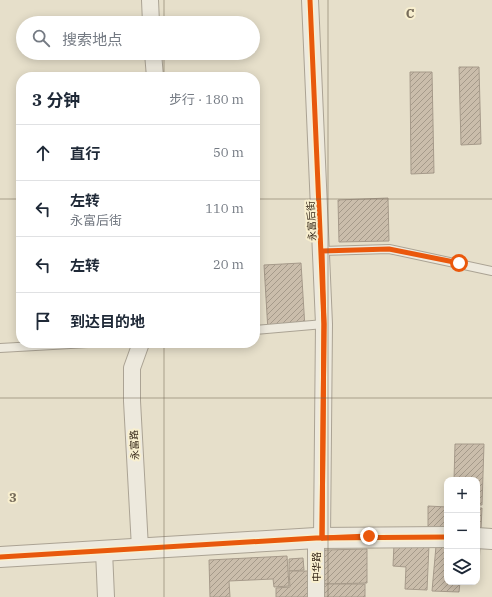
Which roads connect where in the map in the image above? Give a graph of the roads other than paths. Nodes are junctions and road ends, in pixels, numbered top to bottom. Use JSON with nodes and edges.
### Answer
{"nodes":[{"id":1,"x":150,"y":0,"type":"edge"},
{"id":2,"x":310,"y":0,"type":"edge"},
{"id":3,"x":151,"y":16,"type":"edge"},
{"id":4,"x":154,"y":60,"type":"edge"},
{"id":5,"x":155,"y":72,"type":"edge"},
{"id":6,"x":322,"y":251,"type":"junction"},
{"id":7,"x":492,"y":271,"type":"edge"},
{"id":8,"x":324,"y":324,"type":"junction"},
{"id":9,"x":260,"y":330,"type":"edge"},
{"id":10,"x":16,"y":347,"type":"edge"},
{"id":11,"x":0,"y":348,"type":"edge"},
{"id":12,"x":139,"y":348,"type":"edge"},
{"id":13,"x":444,"y":537,"type":"edge"},
{"id":14,"x":319,"y":538,"type":"junction"},
{"id":15,"x":480,"y":538,"type":"edge"},
{"id":16,"x":492,"y":539,"type":"edge"},
{"id":17,"x":140,"y":548,"type":"junction"},
{"id":18,"x":104,"y":550,"type":"junction"},
{"id":19,"x":0,"y":557,"type":"edge"},
{"id":20,"x":106,"y":597,"type":"edge"},
{"id":21,"x":316,"y":597,"type":"edge"}],
"edges":[{"from":1,"to":3,"type":"street"},
{"from":2,"to":6,"type":"street","name":"永富后街"},
{"from":4,"to":5,"type":"street"},
{"from":6,"to":7,"type":"lane"},
{"from":6,"to":8,"type":"street","name":"永富后街"},
{"from":8,"to":9,"type":"lane"},
{"from":8,"to":14,"type":"street","name":"永富后街"},
{"from":10,"to":11,"type":"lane"},
{"from":12,"to":17,"type":"street","name":"永富路"},
{"from":13,"to":14,"type":"street"},
{"from":14,"to":17,"type":"street"},
{"from":14,"to":21,"type":"street","name":"中华路"},
{"from":15,"to":16,"type":"street"},
{"from":17,"to":18,"type":"street"},
{"from":18,"to":19,"type":"street"},
{"from":18,"to":20,"type":"street"}]}
